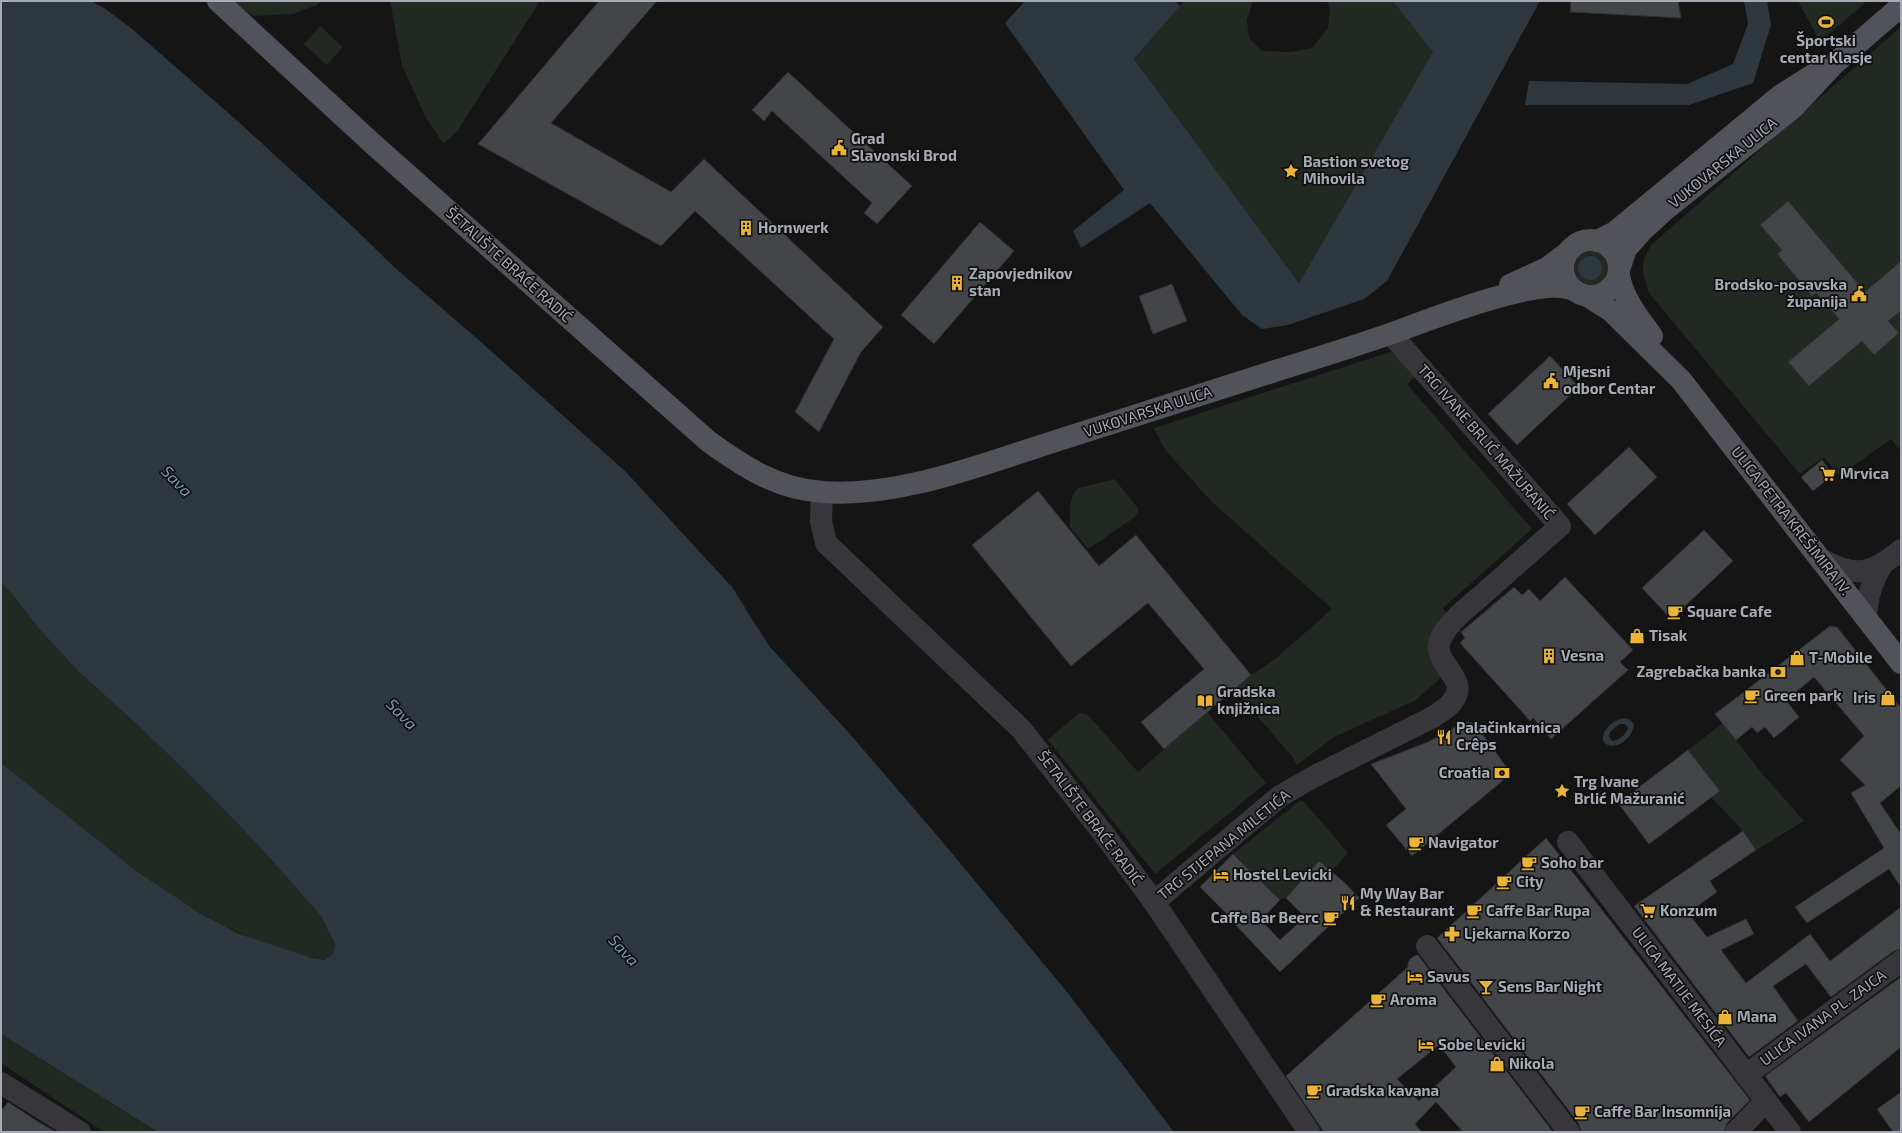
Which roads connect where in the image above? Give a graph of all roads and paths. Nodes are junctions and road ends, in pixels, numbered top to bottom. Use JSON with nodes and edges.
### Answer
{"nodes":[{"id":1,"x":218,"y":1,"type":"edge"},
{"id":2,"x":1901,"y":6,"type":"edge"},
{"id":3,"x":1834,"y":64,"type":"junction"},
{"id":4,"x":1597,"y":241,"type":"junction"},
{"id":5,"x":1567,"y":253,"type":"junction"},
{"id":6,"x":1619,"y":272,"type":"junction"},
{"id":7,"x":1580,"y":293,"type":"junction"},
{"id":8,"x":1468,"y":306,"type":"junction"},
{"id":9,"x":1391,"y":334,"type":"junction"},
{"id":10,"x":1681,"y":380,"type":"junction"},
{"id":11,"x":822,"y":492,"type":"junction"},
{"id":12,"x":1901,"y":550,"type":"edge"},
{"id":13,"x":1821,"y":559,"type":"junction"},
{"id":14,"x":1882,"y":566,"type":"junction"},
{"id":15,"x":1866,"y":618,"type":"junction"},
{"id":16,"x":1901,"y":663,"type":"edge"},
{"id":17,"x":1315,"y":776,"type":"joint"},
{"id":18,"x":1568,"y":842,"type":"dead end"},
{"id":19,"x":1154,"y":902,"type":"junction"},
{"id":20,"x":1427,"y":946,"type":"dead end"},
{"id":21,"x":1901,"y":961,"type":"edge"},
{"id":22,"x":1746,"y":1075,"type":"junction"},
{"id":23,"x":1,"y":1083,"type":"edge"},
{"id":24,"x":1766,"y":1101,"type":"junction"},
{"id":25,"x":80,"y":1132,"type":"edge"},
{"id":26,"x":1309,"y":1132,"type":"edge"},
{"id":27,"x":1569,"y":1132,"type":"edge"},
{"id":28,"x":1736,"y":1132,"type":"edge"},
{"id":29,"x":1790,"y":1132,"type":"edge"}],
"edges":[{"from":1,"to":11,"type":"main road","name":"ŠETALIŠTE BRAĆE RADIĆ"},
{"from":2,"to":3,"type":"main road","name":"VUKOVARSKA ULICA"},
{"from":3,"to":4,"type":"main road","name":"VUKOVARSKA ULICA"},
{"from":3,"to":6,"type":"main road","name":"VUKOVARSKA ULICA"},
{"from":4,"to":5,"type":"main road"},
{"from":4,"to":6,"type":"main road"},
{"from":5,"to":7,"type":"main road"},
{"from":5,"to":8,"type":"main road","name":"VUKOVARSKA ULICA"},
{"from":6,"to":7,"type":"main road"},
{"from":6,"to":10,"type":"main road","name":"ULICA PETRA KREŠIMIRA IV."},
{"from":7,"to":8,"type":"main road","name":"VUKOVARSKA ULICA"},
{"from":7,"to":10,"type":"main road","name":"ULICA PETRA KREŠIMIRA IV."},
{"from":8,"to":9,"type":"main road","name":"VUKOVARSKA ULICA"},
{"from":9,"to":11,"type":"main road","name":"VUKOVARSKA ULICA"},
{"from":9,"to":17,"type":"street","name":"TRG IVANE BRLIĆ MAŽURANIĆ"},
{"from":10,"to":13,"type":"main road","name":"ULICA PETRA KREŠIMIRA IV."},
{"from":11,"to":19,"type":"street","name":"ŠETALIŠTE BRAĆE RADIĆ"},
{"from":12,"to":14,"type":"street"},
{"from":13,"to":14,"type":"street"},
{"from":13,"to":15,"type":"main road","name":"ULICA PETRA KREŠIMIRA IV."},
{"from":14,"to":15,"type":"street"},
{"from":15,"to":16,"type":"main road","name":"ULICA PETRA KREŠIMIRA IV."},
{"from":17,"to":19,"type":"street","name":"TRG STJEPANA MILETIĆA"},
{"from":18,"to":22,"type":"street","name":"ULICA MATIJE MESIĆA"},
{"from":19,"to":26,"type":"street","name":"ŠETALIŠTE BRAĆE RADIĆ"},
{"from":20,"to":27,"type":"street"},
{"from":21,"to":22,"type":"street","name":"ULICA IVANA PL. ZAJCA"},
{"from":22,"to":24,"type":"street","name":"ULICA MATIJE MESIĆA"},
{"from":23,"to":25,"type":"street"},
{"from":24,"to":28,"type":"street"},
{"from":24,"to":29,"type":"street","name":"ULICA MATIJE MESIĆA"}]}
